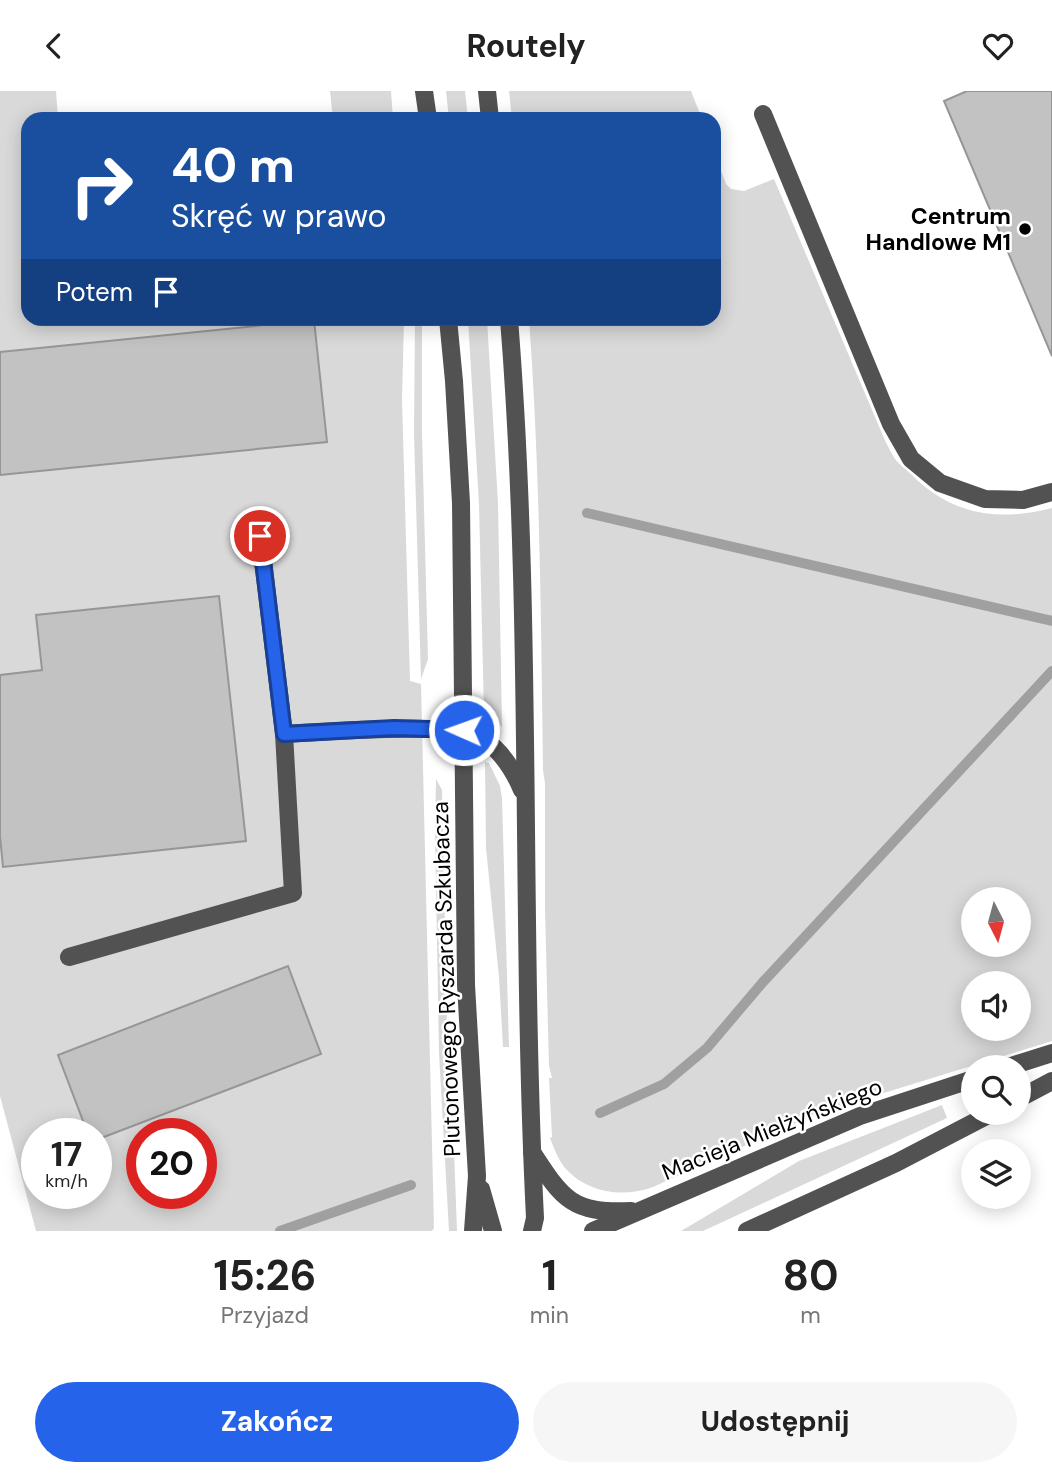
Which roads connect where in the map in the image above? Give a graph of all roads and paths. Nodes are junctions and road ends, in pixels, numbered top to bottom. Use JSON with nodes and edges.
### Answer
{"nodes":[{"id":1,"x":425,"y":91,"type":"edge"},
{"id":2,"x":487,"y":91,"type":"edge"},
{"id":3,"x":427,"y":112,"type":"edge"},
{"id":4,"x":489,"y":112,"type":"edge"},
{"id":5,"x":763,"y":114,"type":"dead end"},
{"id":6,"x":449,"y":326,"type":"edge"},
{"id":7,"x":509,"y":326,"type":"edge"},
{"id":8,"x":1052,"y":492,"type":"edge"},
{"id":9,"x":260,"y":536,"type":"dead end"},
{"id":10,"x":464,"y":730,"type":"junction"},
{"id":11,"x":284,"y":734,"type":"junction"},
{"id":12,"x":525,"y":797,"type":"junction"},
{"id":13,"x":69,"y":957,"type":"dead end"},
{"id":14,"x":1052,"y":1053,"type":"edge"},
{"id":15,"x":1031,"y":1060,"type":"edge"},
{"id":16,"x":1052,"y":1081,"type":"edge"},
{"id":17,"x":961,"y":1083,"type":"edge"},
{"id":18,"x":1031,"y":1092,"type":"edge"},
{"id":19,"x":969,"y":1125,"type":"edge"},
{"id":20,"x":532,"y":1152,"type":"junction"},
{"id":21,"x":477,"y":1176,"type":"junction"},
{"id":22,"x":668,"y":1199,"type":"junction"},
{"id":23,"x":473,"y":1231,"type":"edge"},
{"id":24,"x":493,"y":1231,"type":"edge"},
{"id":25,"x":532,"y":1231,"type":"edge"},
{"id":26,"x":593,"y":1231,"type":"edge"},
{"id":27,"x":747,"y":1231,"type":"edge"}],
"edges":[{"from":1,"to":3,"type":"street"},
{"from":2,"to":4,"type":"street"},
{"from":5,"to":8,"type":"street"},
{"from":6,"to":10,"type":"street","name":"Plutonowego Ryszarda Szkubacza"},
{"from":7,"to":12,"type":"street"},
{"from":9,"to":11,"type":"street"},
{"from":10,"to":11,"type":"street"},
{"from":10,"to":12,"type":"street"},
{"from":10,"to":21,"type":"street","name":"Plutonowego Ryszarda Szkubacza"},
{"from":11,"to":13,"type":"street"},
{"from":12,"to":20,"type":"street"},
{"from":14,"to":15,"type":"street"},
{"from":16,"to":18,"type":"street"},
{"from":17,"to":22,"type":"street","name":"Macieja Mielżyńskiego"},
{"from":19,"to":27,"type":"street"},
{"from":20,"to":22,"type":"street"},
{"from":20,"to":25,"type":"street"},
{"from":21,"to":23,"type":"street","name":"Plutonowego Ryszarda Szkubacza"},
{"from":21,"to":24,"type":"street","name":"Plutonowego Ryszarda Szkubacza"},
{"from":22,"to":26,"type":"street","name":"Macieja Mielżyńskiego"}]}
